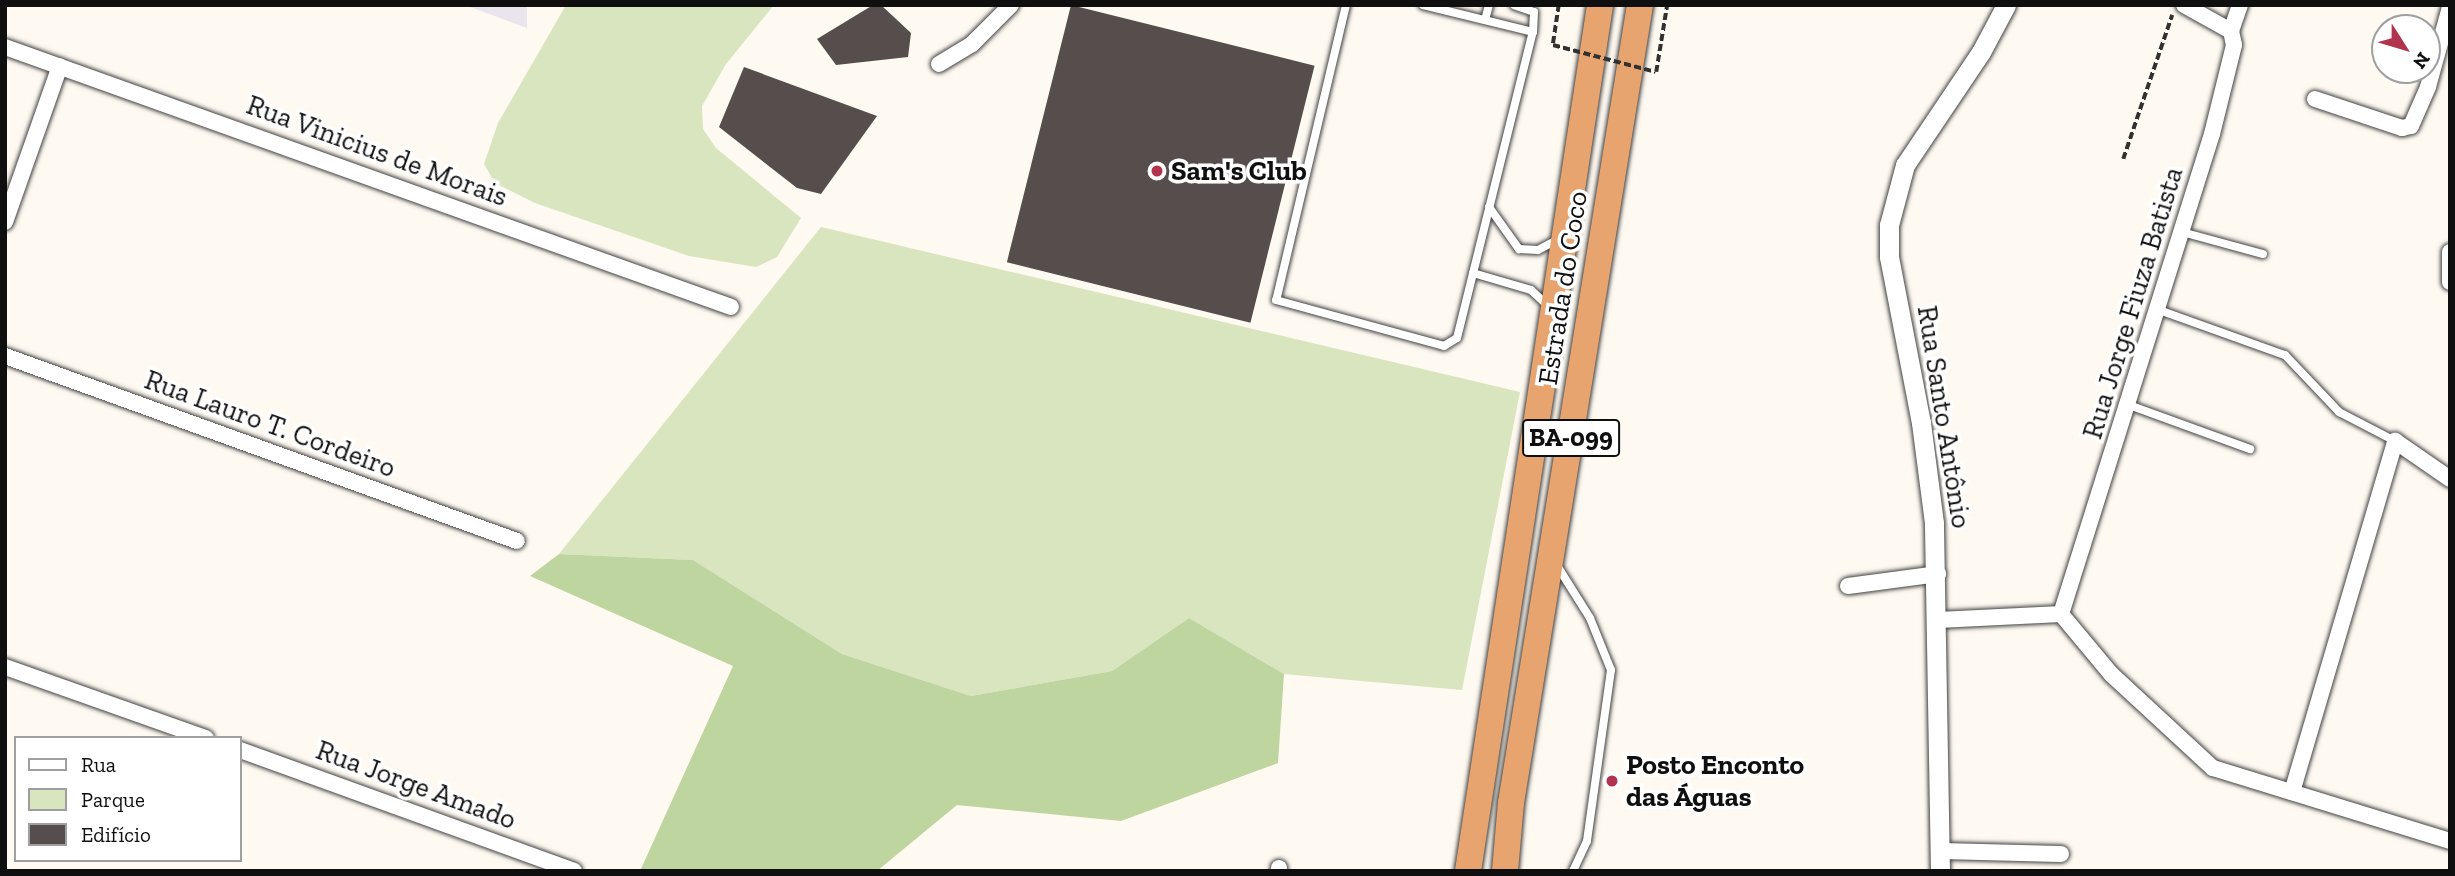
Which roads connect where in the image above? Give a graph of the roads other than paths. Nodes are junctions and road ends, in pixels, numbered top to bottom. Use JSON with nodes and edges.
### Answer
{"nodes":[{"id":1,"x":1011,"y":5,"type":"edge"},
{"id":2,"x":1346,"y":5,"type":"edge"},
{"id":3,"x":1423,"y":5,"type":"edge"},
{"id":4,"x":1489,"y":5,"type":"edge"},
{"id":5,"x":1514,"y":5,"type":"edge"},
{"id":6,"x":1600,"y":5,"type":"edge"},
{"id":7,"x":1640,"y":5,"type":"edge"},
{"id":8,"x":2006,"y":5,"type":"edge"},
{"id":9,"x":2184,"y":5,"type":"edge"},
{"id":10,"x":2240,"y":5,"type":"edge"},
{"id":11,"x":2450,"y":7,"type":"edge"},
{"id":12,"x":1443,"y":8,"type":"edge"},
{"id":13,"x":1485,"y":20,"type":"junction"},
{"id":14,"x":2231,"y":31,"type":"junction"},
{"id":15,"x":1533,"y":32,"type":"junction"},
{"id":16,"x":5,"y":47,"type":"edge"},
{"id":17,"x":939,"y":64,"type":"dead end"},
{"id":18,"x":60,"y":66,"type":"junction"},
{"id":19,"x":2315,"y":99,"type":"dead end"},
{"id":20,"x":1489,"y":207,"type":"junction"},
{"id":21,"x":5,"y":222,"type":"edge"},
{"id":22,"x":2182,"y":232,"type":"junction"},
{"id":23,"x":1565,"y":236,"type":"junction"},
{"id":24,"x":2450,"y":251,"type":"edge"},
{"id":25,"x":2263,"y":254,"type":"dead end"},
{"id":26,"x":1473,"y":273,"type":"junction"},
{"id":27,"x":2450,"y":282,"type":"edge"},
{"id":28,"x":731,"y":307,"type":"dead end"},
{"id":29,"x":2159,"y":310,"type":"junction"},
{"id":30,"x":1553,"y":311,"type":"junction"},
{"id":31,"x":5,"y":356,"type":"edge"},
{"id":32,"x":2129,"y":405,"type":"junction"},
{"id":33,"x":2395,"y":441,"type":"junction"},
{"id":34,"x":2250,"y":449,"type":"dead end"},
{"id":35,"x":2450,"y":479,"type":"edge"},
{"id":36,"x":517,"y":541,"type":"dead end"},
{"id":37,"x":1551,"y":557,"type":"junction"},
{"id":38,"x":1938,"y":574,"type":"junction"},
{"id":39,"x":1848,"y":586,"type":"dead end"},
{"id":40,"x":2061,"y":614,"type":"junction"},
{"id":41,"x":1938,"y":620,"type":"junction"},
{"id":42,"x":5,"y":667,"type":"edge"},
{"id":43,"x":200,"y":736,"type":"edge"},
{"id":44,"x":242,"y":751,"type":"edge"},
{"id":45,"x":2292,"y":792,"type":"junction"},
{"id":46,"x":2450,"y":841,"type":"edge"},
{"id":47,"x":1940,"y":850,"type":"junction"},
{"id":48,"x":2061,"y":855,"type":"dead end"},
{"id":49,"x":574,"y":871,"type":"edge"},
{"id":50,"x":1468,"y":871,"type":"edge"},
{"id":51,"x":1505,"y":871,"type":"edge"},
{"id":52,"x":1573,"y":871,"type":"edge"},
{"id":53,"x":1940,"y":871,"type":"edge"}],
"edges":[{"from":1,"to":17,"type":"street"},
{"from":2,"to":26,"type":"lane"},
{"from":3,"to":12,"type":"lane"},
{"from":4,"to":13,"type":"lane"},
{"from":5,"to":15,"type":"lane"},
{"from":6,"to":23,"type":"highway","name":"Estrada do Coco","number":"BA-099"},
{"from":7,"to":37,"type":"highway","name":"Estrada do Coco","number":"BA-099"},
{"from":8,"to":38,"type":"street","name":"Rua Santo Antônio"},
{"from":9,"to":14,"type":"street"},
{"from":10,"to":14,"type":"street","name":"Rua Jorge Fiuza Batista"},
{"from":11,"to":19,"type":"street"},
{"from":12,"to":13,"type":"lane"},
{"from":13,"to":15,"type":"lane"},
{"from":14,"to":22,"type":"street","name":"Rua Jorge Fiuza Batista"},
{"from":15,"to":20,"type":"lane"},
{"from":16,"to":18,"type":"street","name":"Rua Vinicius de Morais"},
{"from":18,"to":21,"type":"street"},
{"from":18,"to":28,"type":"street","name":"Rua Vinicius de Morais"},
{"from":20,"to":23,"type":"lane"},
{"from":20,"to":26,"type":"lane"},
{"from":22,"to":25,"type":"lane"},
{"from":22,"to":29,"type":"street","name":"Rua Jorge Fiuza Batista"},
{"from":23,"to":30,"type":"highway","name":"Estrada do Coco","number":"BA-099"},
{"from":24,"to":27,"type":"street"},
{"from":26,"to":30,"type":"lane"},
{"from":29,"to":32,"type":"street","name":"Rua Jorge Fiuza Batista"},
{"from":29,"to":33,"type":"lane"},
{"from":30,"to":50,"type":"highway","name":"Estrada do Coco","number":"BA-099"},
{"from":31,"to":36,"type":"street","name":"Rua Lauro T. Cordeiro"},
{"from":32,"to":34,"type":"lane"},
{"from":32,"to":40,"type":"street","name":"Rua Jorge Fiuza Batista"},
{"from":33,"to":35,"type":"street"},
{"from":33,"to":45,"type":"street"},
{"from":37,"to":51,"type":"highway","name":"Estrada do Coco","number":"BA-099"},
{"from":37,"to":52,"type":"lane"},
{"from":38,"to":39,"type":"street"},
{"from":38,"to":41,"type":"street","name":"Rua Santo Antônio"},
{"from":40,"to":41,"type":"street"},
{"from":40,"to":45,"type":"street"},
{"from":41,"to":47,"type":"street","name":"Rua Santo Antônio"},
{"from":42,"to":43,"type":"street"},
{"from":44,"to":49,"type":"street","name":"Rua Jorge Amado"},
{"from":45,"to":46,"type":"street"},
{"from":47,"to":48,"type":"street"},
{"from":47,"to":53,"type":"street","name":"Rua Santo Antônio"}]}
